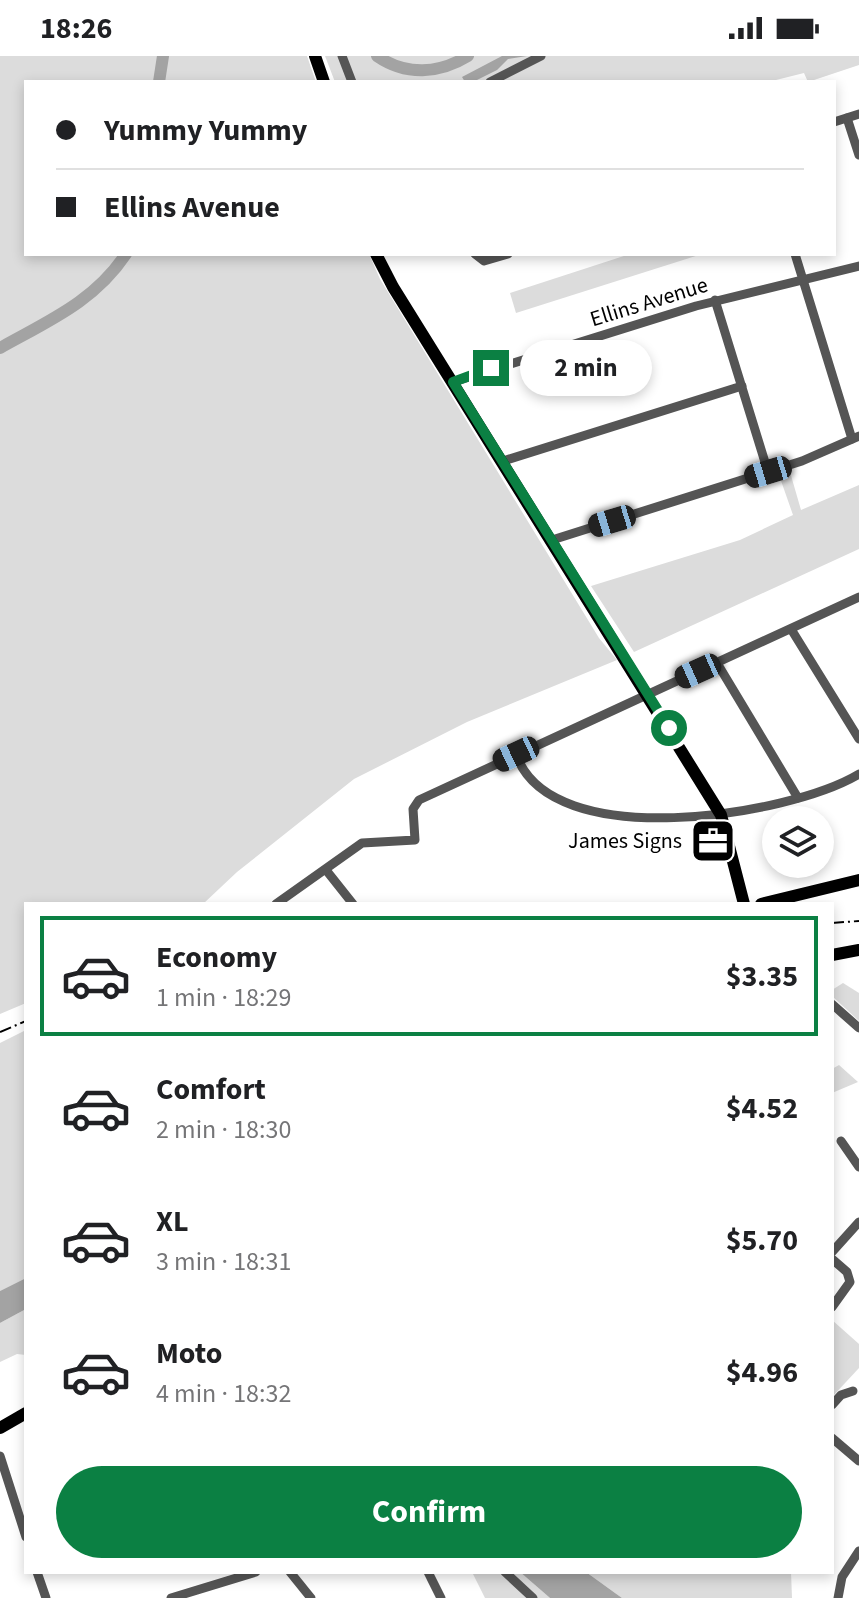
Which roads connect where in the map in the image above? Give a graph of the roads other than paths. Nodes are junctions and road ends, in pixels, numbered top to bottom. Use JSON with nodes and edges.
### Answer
{"nodes":[{"id":1,"x":315,"y":56,"type":"edge"},
{"id":2,"x":342,"y":56,"type":"edge"},
{"id":3,"x":541,"y":56,"type":"edge"},
{"id":4,"x":323,"y":80,"type":"edge"},
{"id":5,"x":351,"y":80,"type":"edge"},
{"id":6,"x":494,"y":80,"type":"edge"},
{"id":7,"x":859,"y":114,"type":"edge"},
{"id":8,"x":847,"y":118,"type":"junction"},
{"id":9,"x":836,"y":121,"type":"edge"},
{"id":10,"x":859,"y":155,"type":"edge"},
{"id":11,"x":377,"y":256,"type":"edge"},
{"id":12,"x":478,"y":256,"type":"edge"},
{"id":13,"x":501,"y":256,"type":"edge"},
{"id":14,"x":796,"y":256,"type":"edge"},
{"id":15,"x":859,"y":266,"type":"edge"},
{"id":16,"x":803,"y":280,"type":"junction"},
{"id":17,"x":715,"y":300,"type":"junction"},
{"id":18,"x":453,"y":382,"type":"junction"},
{"id":19,"x":742,"y":386,"type":"junction"},
{"id":20,"x":856,"y":438,"type":"edge"},
{"id":21,"x":503,"y":461,"type":"junction"},
{"id":22,"x":768,"y":472,"type":"junction"},
{"id":23,"x":552,"y":540,"type":"junction"},
{"id":24,"x":859,"y":597,"type":"edge"},
{"id":25,"x":791,"y":629,"type":"junction"},
{"id":26,"x":717,"y":663,"type":"junction"},
{"id":27,"x":648,"y":693,"type":"junction"},
{"id":28,"x":859,"y":739,"type":"edge"},
{"id":29,"x":516,"y":754,"type":"junction"},
{"id":30,"x":859,"y":774,"type":"edge"},
{"id":31,"x":798,"y":798,"type":"junction"},
{"id":32,"x":721,"y":815,"type":"junction"},
{"id":33,"x":326,"y":870,"type":"junction"},
{"id":34,"x":859,"y":880,"type":"edge"},
{"id":35,"x":279,"y":902,"type":"edge"},
{"id":36,"x":351,"y":902,"type":"edge"},
{"id":37,"x":743,"y":902,"type":"edge"},
{"id":38,"x":769,"y":902,"type":"edge"},
{"id":39,"x":859,"y":950,"type":"edge"},
{"id":40,"x":834,"y":955,"type":"edge"},
{"id":41,"x":834,"y":1006,"type":"edge"},
{"id":42,"x":859,"y":1028,"type":"edge"},
{"id":43,"x":841,"y":1141,"type":"dead end"},
{"id":44,"x":859,"y":1167,"type":"edge"},
{"id":45,"x":859,"y":1222,"type":"edge"},
{"id":46,"x":834,"y":1250,"type":"edge"},
{"id":47,"x":834,"y":1261,"type":"edge"},
{"id":48,"x":834,"y":1305,"type":"edge"},
{"id":49,"x":853,"y":1391,"type":"dead end"},
{"id":50,"x":834,"y":1403,"type":"edge"},
{"id":51,"x":24,"y":1414,"type":"edge"},
{"id":52,"x":0,"y":1428,"type":"edge"},
{"id":53,"x":834,"y":1444,"type":"edge"},
{"id":54,"x":0,"y":1456,"type":"edge"},
{"id":55,"x":859,"y":1461,"type":"edge"},
{"id":56,"x":24,"y":1531,"type":"edge"},
{"id":57,"x":859,"y":1551,"type":"edge"},
{"id":58,"x":855,"y":1567,"type":"edge"},
{"id":59,"x":38,"y":1574,"type":"edge"},
{"id":60,"x":251,"y":1574,"type":"edge"},
{"id":61,"x":292,"y":1574,"type":"edge"},
{"id":62,"x":429,"y":1574,"type":"edge"},
{"id":63,"x":507,"y":1574,"type":"edge"},
{"id":64,"x":196,"y":1594,"type":"edge"},
{"id":65,"x":46,"y":1598,"type":"edge"},
{"id":66,"x":171,"y":1598,"type":"edge"},
{"id":67,"x":311,"y":1598,"type":"edge"},
{"id":68,"x":441,"y":1598,"type":"edge"},
{"id":69,"x":533,"y":1598,"type":"edge"},
{"id":70,"x":838,"y":1598,"type":"edge"}],
"edges":[{"from":1,"to":4,"type":"main road"},
{"from":2,"to":5,"type":"street"},
{"from":3,"to":6,"type":"street"},
{"from":7,"to":8,"type":"street"},
{"from":8,"to":9,"type":"street"},
{"from":8,"to":10,"type":"street"},
{"from":11,"to":18,"type":"main road"},
{"from":12,"to":13,"type":"street"},
{"from":14,"to":16,"type":"street"},
{"from":15,"to":16,"type":"street","name":"Ellins Avenue"},
{"from":16,"to":17,"type":"street","name":"Ellins Avenue"},
{"from":16,"to":20,"type":"street"},
{"from":17,"to":18,"type":"street","name":"Ellins Avenue"},
{"from":17,"to":19,"type":"street"},
{"from":18,"to":21,"type":"main road"},
{"from":19,"to":21,"type":"street"},
{"from":19,"to":22,"type":"street"},
{"from":20,"to":22,"type":"street"},
{"from":21,"to":23,"type":"main road"},
{"from":22,"to":23,"type":"street"},
{"from":23,"to":27,"type":"main road"},
{"from":24,"to":25,"type":"street"},
{"from":25,"to":26,"type":"street"},
{"from":25,"to":28,"type":"street"},
{"from":26,"to":27,"type":"street"},
{"from":26,"to":31,"type":"street"},
{"from":27,"to":29,"type":"street"},
{"from":27,"to":32,"type":"main road"},
{"from":29,"to":32,"type":"street"},
{"from":29,"to":33,"type":"street"},
{"from":30,"to":31,"type":"street"},
{"from":31,"to":32,"type":"street"},
{"from":32,"to":37,"type":"main road"},
{"from":33,"to":35,"type":"street"},
{"from":33,"to":36,"type":"street"},
{"from":34,"to":38,"type":"main road"},
{"from":39,"to":40,"type":"main road"},
{"from":41,"to":42,"type":"street"},
{"from":43,"to":44,"type":"street"},
{"from":45,"to":46,"type":"street"},
{"from":47,"to":48,"type":"street"},
{"from":49,"to":50,"type":"street"},
{"from":51,"to":52,"type":"main road"},
{"from":53,"to":55,"type":"street"},
{"from":54,"to":56,"type":"street"},
{"from":57,"to":58,"type":"street"},
{"from":58,"to":70,"type":"street"},
{"from":59,"to":65,"type":"street"},
{"from":60,"to":64,"type":"street"},
{"from":61,"to":67,"type":"street"},
{"from":62,"to":68,"type":"street"},
{"from":63,"to":69,"type":"street"},
{"from":64,"to":66,"type":"street"}]}
